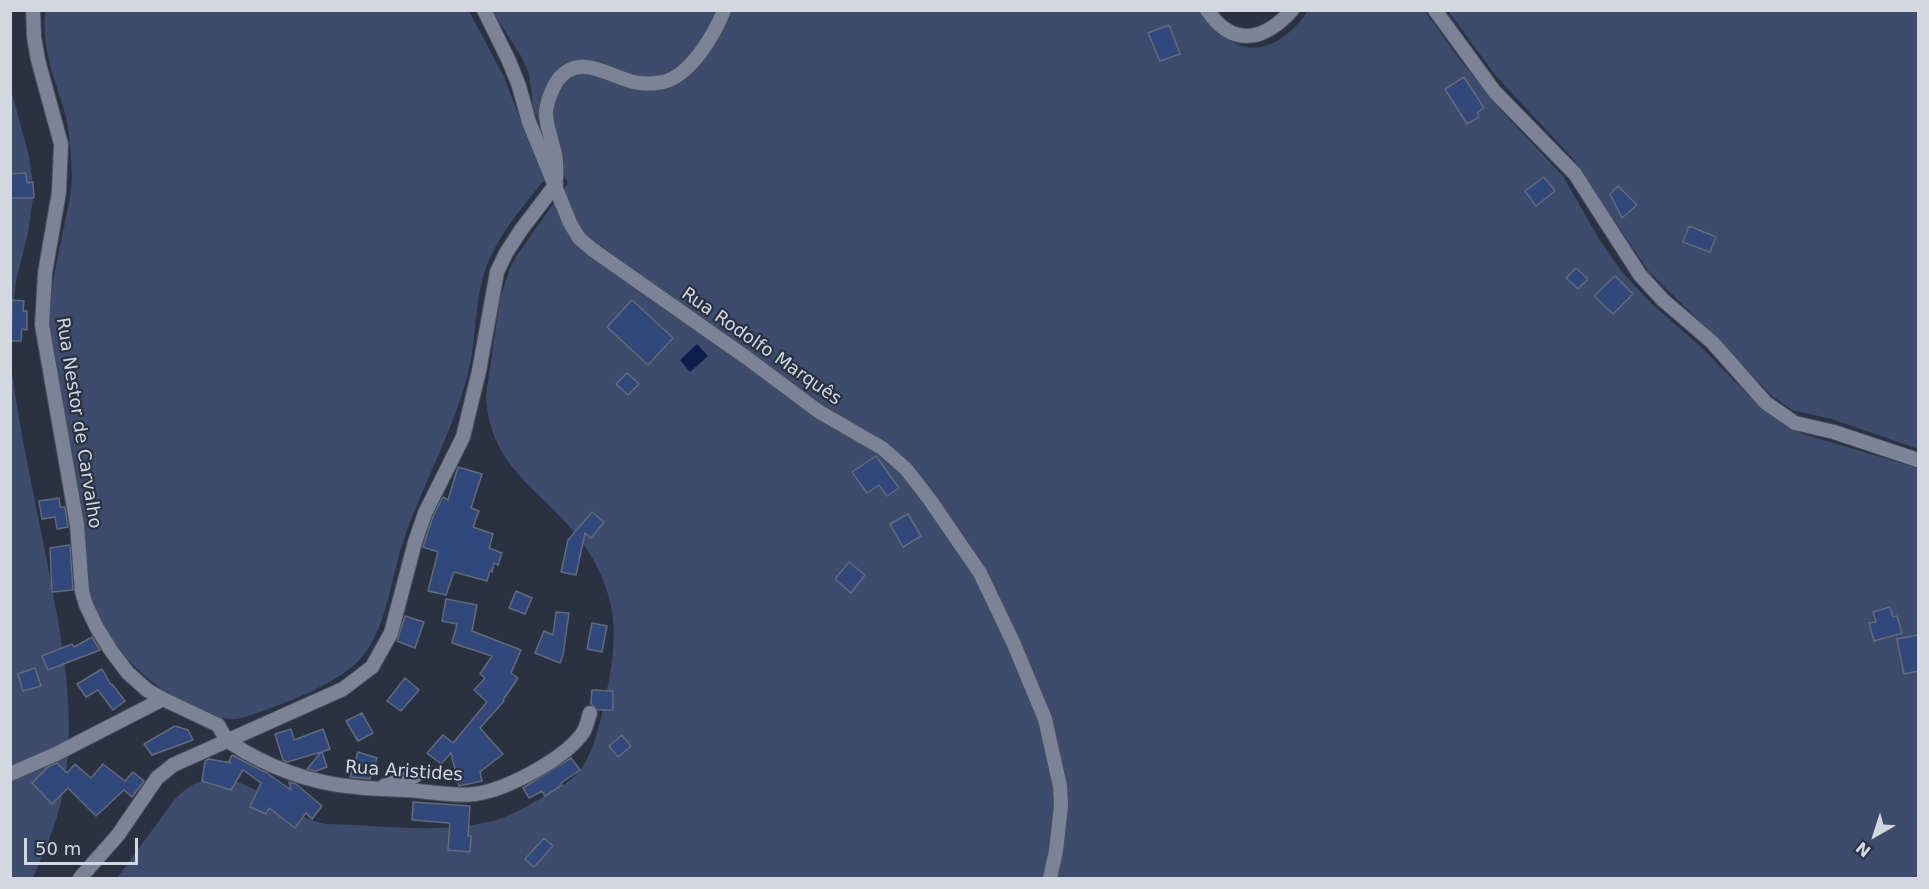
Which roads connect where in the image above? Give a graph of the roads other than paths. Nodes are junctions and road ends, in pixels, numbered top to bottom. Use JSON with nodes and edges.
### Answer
{"nodes":[{"id":1,"x":33,"y":10,"type":"edge"},
{"id":2,"x":484,"y":10,"type":"edge"},
{"id":3,"x":724,"y":10,"type":"edge"},
{"id":4,"x":1207,"y":10,"type":"edge"},
{"id":5,"x":1292,"y":10,"type":"edge"},
{"id":6,"x":1435,"y":10,"type":"edge"},
{"id":7,"x":556,"y":184,"type":"junction"},
{"id":8,"x":1918,"y":460,"type":"edge"},
{"id":9,"x":163,"y":699,"type":"junction"},
{"id":10,"x":590,"y":713,"type":"dead end"},
{"id":11,"x":228,"y":742,"type":"junction"},
{"id":12,"x":10,"y":774,"type":"edge"},
{"id":13,"x":415,"y":776,"type":"dead end"},
{"id":14,"x":376,"y":788,"type":"junction"},
{"id":15,"x":80,"y":879,"type":"edge"},
{"id":16,"x":1050,"y":879,"type":"edge"}],
"edges":[{"from":1,"to":9,"type":"street","name":"Rua Nestor de Carvalho"},
{"from":2,"to":7,"type":"street","name":"Rua Rodolfo Marquês"},
{"from":3,"to":7,"type":"street"},
{"from":4,"to":5,"type":"street"},
{"from":6,"to":8,"type":"street"},
{"from":7,"to":11,"type":"street"},
{"from":7,"to":16,"type":"street","name":"Rua Rodolfo Marquês"},
{"from":9,"to":11,"type":"street","name":"Rua Nestor de Carvalho"},
{"from":9,"to":12,"type":"street"},
{"from":10,"to":14,"type":"street","name":"Rua Aristides"},
{"from":11,"to":14,"type":"street","name":"Rua Aristides"},
{"from":11,"to":15,"type":"street"},
{"from":13,"to":14,"type":"street"}]}
